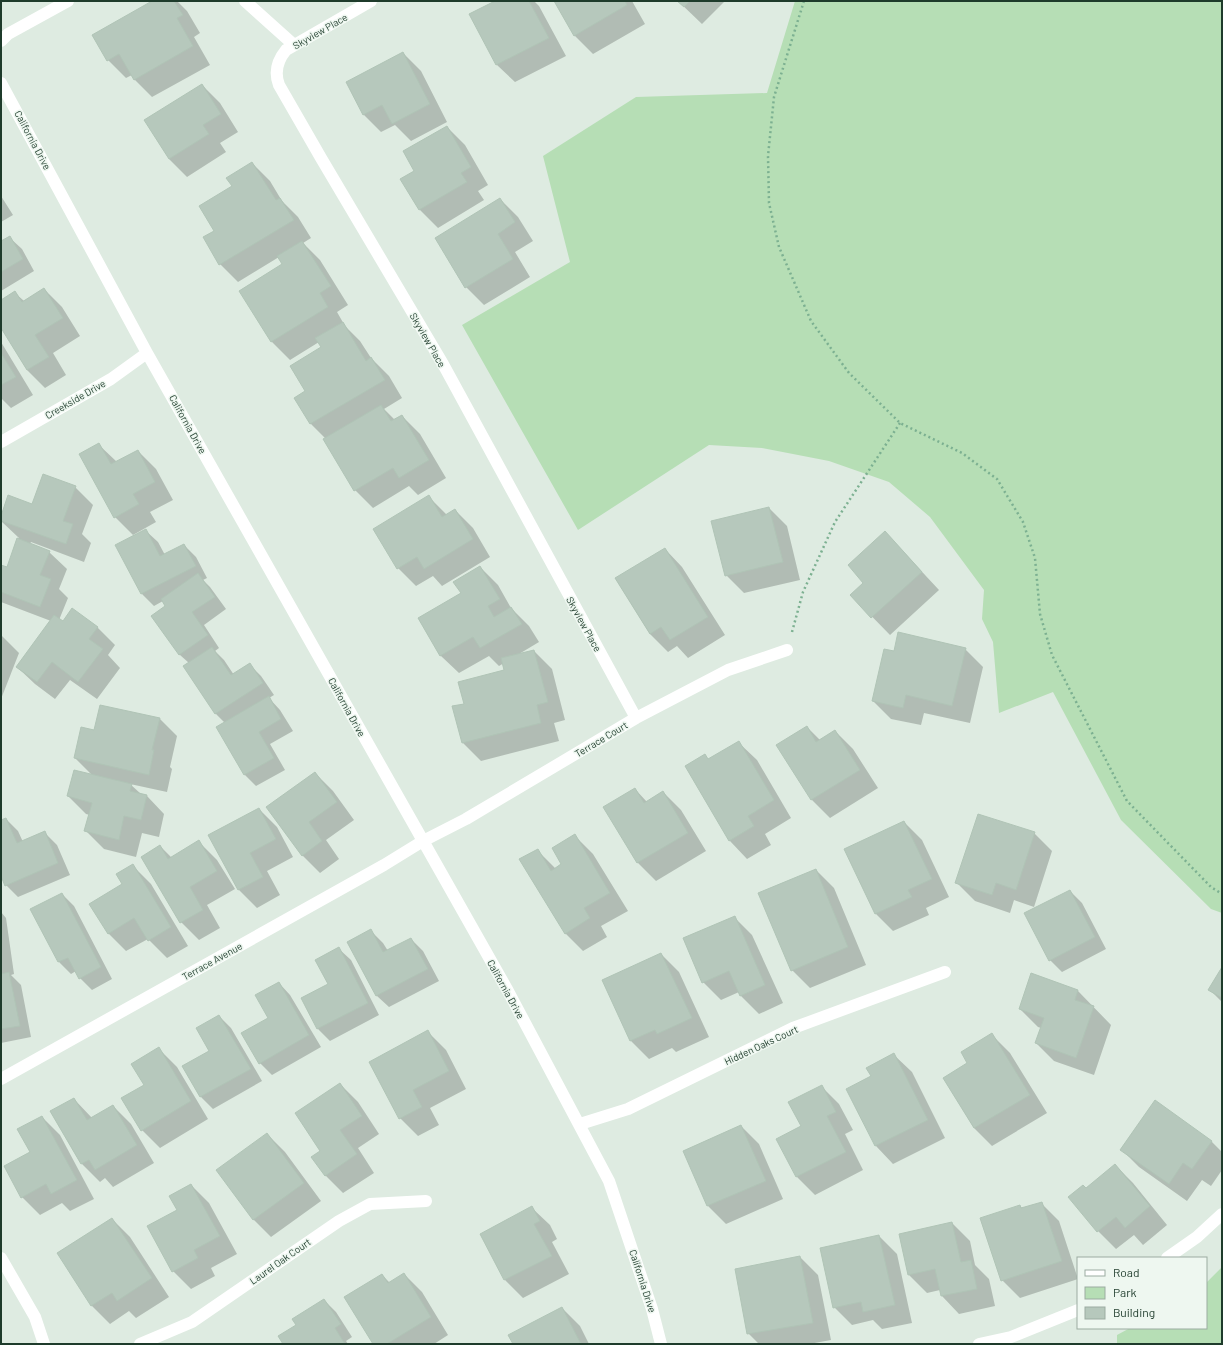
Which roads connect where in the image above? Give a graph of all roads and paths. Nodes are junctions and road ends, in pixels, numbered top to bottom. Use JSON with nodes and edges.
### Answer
{"nodes":[{"id":1,"x":68,"y":1,"type":"edge"},
{"id":2,"x":245,"y":1,"type":"edge"},
{"id":3,"x":371,"y":1,"type":"edge"},
{"id":4,"x":804,"y":1,"type":"edge"},
{"id":5,"x":1,"y":41,"type":"edge"},
{"id":6,"x":294,"y":45,"type":"junction"},
{"id":7,"x":1,"y":83,"type":"edge"},
{"id":8,"x":148,"y":353,"type":"junction"},
{"id":9,"x":900,"y":423,"type":"junction"},
{"id":10,"x":1,"y":442,"type":"edge"},
{"id":11,"x":787,"y":650,"type":"joint"},
{"id":12,"x":636,"y":718,"type":"junction"},
{"id":13,"x":423,"y":841,"type":"junction"},
{"id":14,"x":1222,"y":894,"type":"edge"},
{"id":15,"x":945,"y":972,"type":"dead end"},
{"id":16,"x":1,"y":1079,"type":"edge"},
{"id":17,"x":580,"y":1124,"type":"junction"},
{"id":18,"x":426,"y":1201,"type":"dead end"},
{"id":19,"x":1222,"y":1214,"type":"edge"},
{"id":20,"x":1169,"y":1257,"type":"edge"},
{"id":21,"x":1,"y":1258,"type":"edge"},
{"id":22,"x":1077,"y":1310,"type":"edge"},
{"id":23,"x":44,"y":1344,"type":"edge"},
{"id":24,"x":140,"y":1344,"type":"edge"},
{"id":25,"x":661,"y":1344,"type":"edge"},
{"id":26,"x":979,"y":1344,"type":"edge"}],
"edges":[{"from":1,"to":5,"type":"street"},
{"from":2,"to":6,"type":"street"},
{"from":3,"to":6,"type":"street","name":"Skyview Place"},
{"from":4,"to":9,"type":"path"},
{"from":6,"to":12,"type":"street","name":"Skyview Place"},
{"from":7,"to":8,"type":"street","name":"California Drive"},
{"from":8,"to":10,"type":"street","name":"Creekside Drive"},
{"from":8,"to":13,"type":"street","name":"California Drive"},
{"from":9,"to":11,"type":"path"},
{"from":9,"to":14,"type":"path"},
{"from":11,"to":12,"type":"street","name":"Terrace Court"},
{"from":12,"to":13,"type":"street","name":"Terrace Court"},
{"from":13,"to":16,"type":"street","name":"Terrace Avenue"},
{"from":13,"to":17,"type":"street","name":"California Drive"},
{"from":15,"to":17,"type":"street","name":"Hidden Oaks Court"},
{"from":17,"to":25,"type":"street","name":"California Drive"},
{"from":18,"to":24,"type":"street","name":"Laurel Oak Court"},
{"from":19,"to":20,"type":"street"},
{"from":21,"to":23,"type":"street"},
{"from":22,"to":26,"type":"street"}]}
